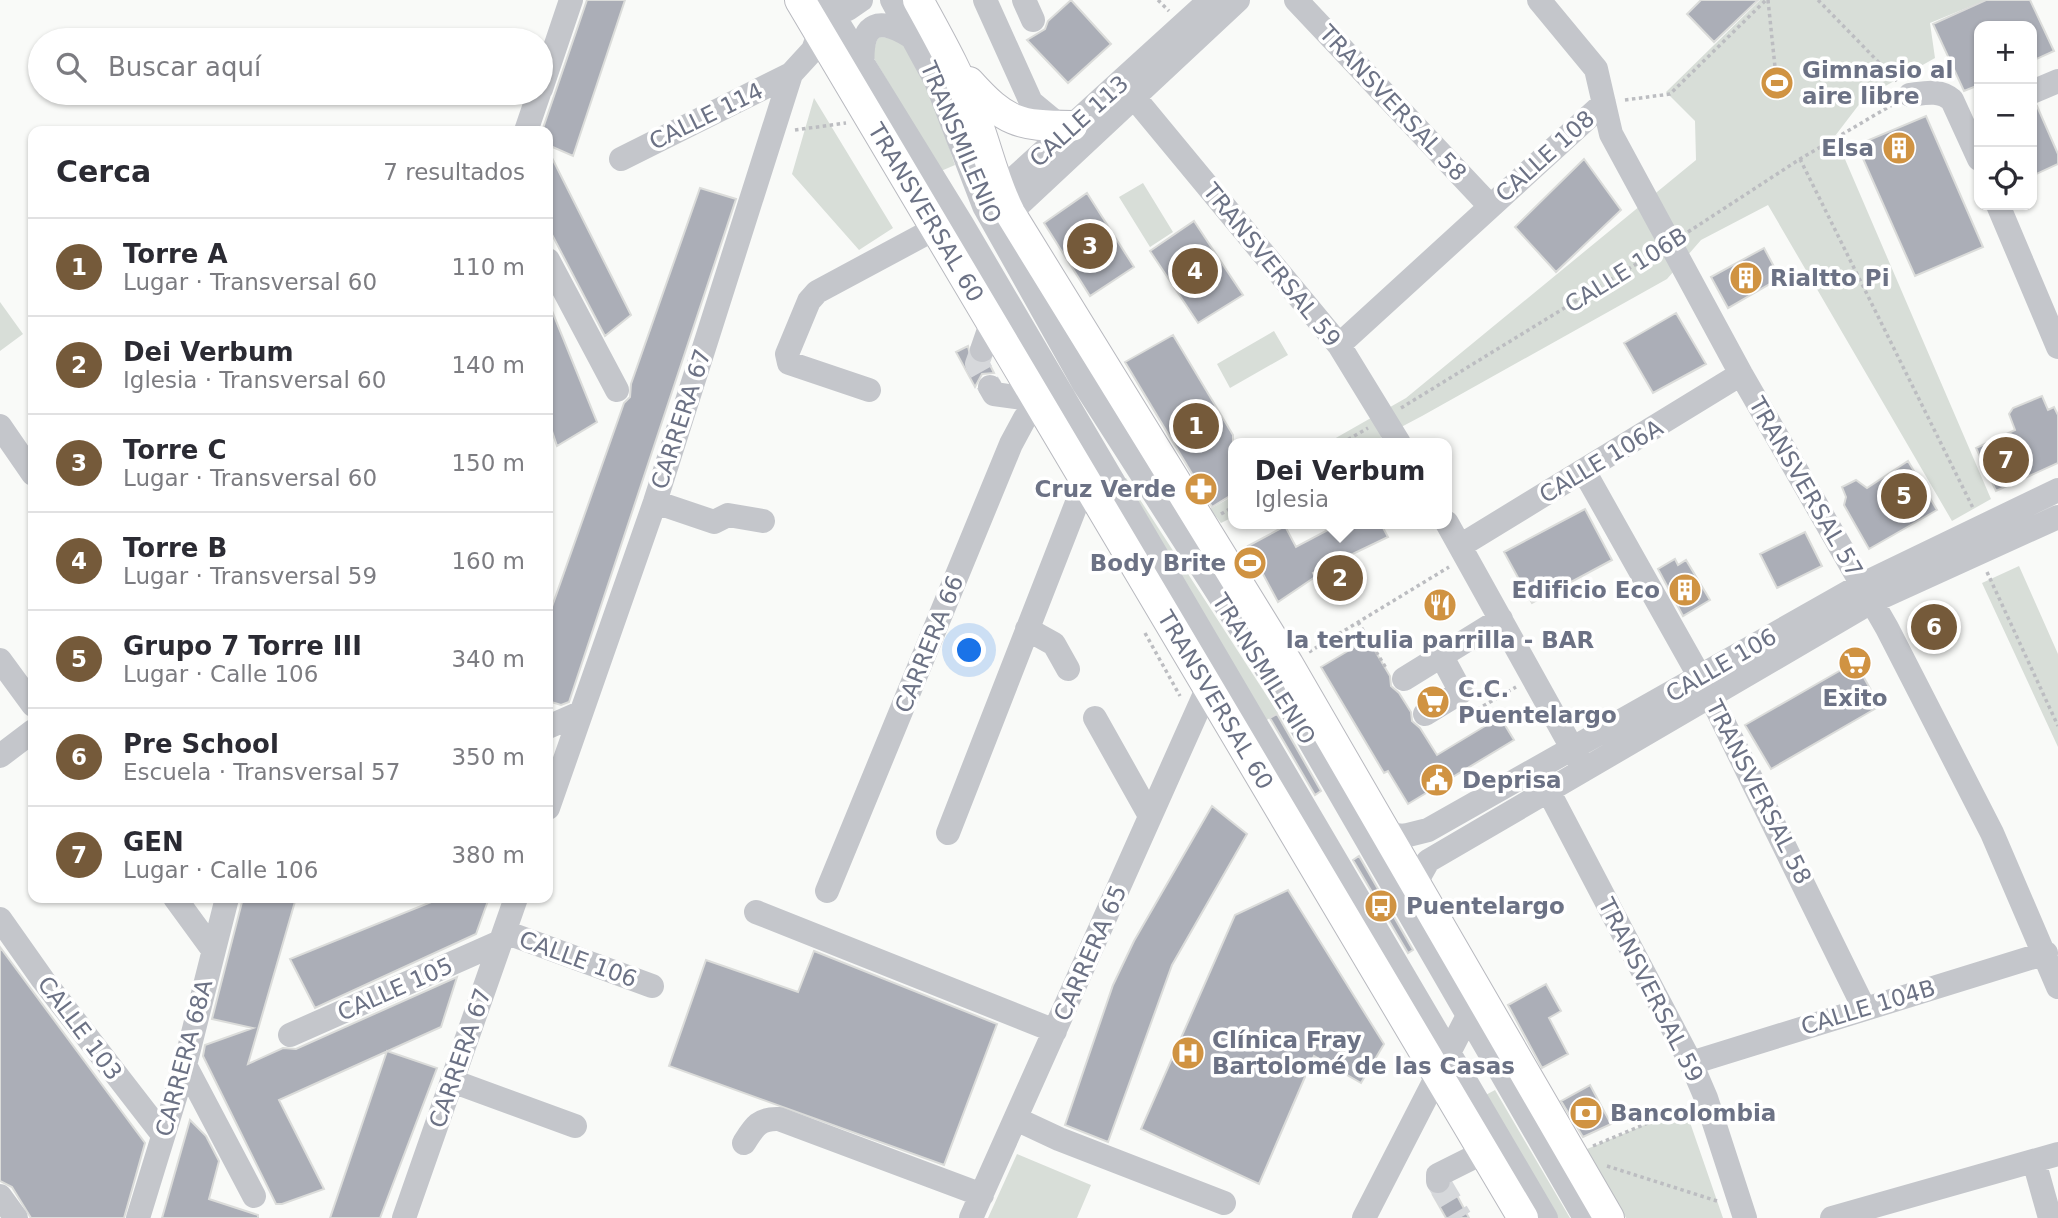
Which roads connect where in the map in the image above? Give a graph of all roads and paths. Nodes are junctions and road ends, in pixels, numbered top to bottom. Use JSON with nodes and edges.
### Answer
{"nodes":[{"id":1,"x":571,"y":0,"type":"edge"},
{"id":2,"x":860,"y":0,"type":"edge"},
{"id":3,"x":892,"y":0,"type":"edge"},
{"id":4,"x":918,"y":0,"type":"edge"},
{"id":5,"x":985,"y":0,"type":"edge"},
{"id":6,"x":1210,"y":0,"type":"edge"},
{"id":7,"x":1238,"y":0,"type":"edge"},
{"id":8,"x":1296,"y":0,"type":"edge"},
{"id":9,"x":1539,"y":0,"type":"edge"},
{"id":10,"x":1767,"y":0,"type":"edge"},
{"id":11,"x":1818,"y":0,"type":"edge"},
{"id":12,"x":817,"y":1,"type":"edge"},
{"id":13,"x":819,"y":34,"type":"junction"},
{"id":14,"x":916,"y":40,"type":"junction"},
{"id":15,"x":553,"y":53,"type":"edge"},
{"id":16,"x":953,"y":63,"type":"junction"},
{"id":17,"x":1775,"y":67,"type":"dead end"},
{"id":18,"x":863,"y":68,"type":"junction"},
{"id":19,"x":791,"y":74,"type":"junction"},
{"id":20,"x":2058,"y":81,"type":"edge"},
{"id":21,"x":2037,"y":90,"type":"edge"},
{"id":22,"x":1910,"y":95,"type":"junction"},
{"id":23,"x":1133,"y":96,"type":"junction"},
{"id":24,"x":1604,"y":103,"type":"junction"},
{"id":25,"x":535,"y":105,"type":"edge"},
{"id":26,"x":1971,"y":119,"type":"edge"},
{"id":27,"x":855,"y":121,"type":"dead end"},
{"id":28,"x":528,"y":126,"type":"edge"},
{"id":29,"x":1066,"y":126,"type":"junction"},
{"id":30,"x":771,"y":133,"type":"junction"},
{"id":31,"x":1977,"y":147,"type":"edge"},
{"id":32,"x":621,"y":159,"type":"dead end"},
{"id":33,"x":1800,"y":159,"type":"junction"},
{"id":34,"x":998,"y":204,"type":"junction"},
{"id":35,"x":1490,"y":206,"type":"junction"},
{"id":36,"x":2001,"y":210,"type":"edge"},
{"id":37,"x":948,"y":230,"type":"junction"},
{"id":38,"x":1670,"y":244,"type":"junction"},
{"id":39,"x":553,"y":269,"type":"edge"},
{"id":40,"x":2049,"y":302,"type":"edge"},
{"id":41,"x":992,"y":321,"type":"junction"},
{"id":42,"x":1339,"y":345,"type":"junction"},
{"id":43,"x":2058,"y":347,"type":"edge"},
{"id":44,"x":982,"y":350,"type":"tunnel mouth"},
{"id":45,"x":1741,"y":374,"type":"junction"},
{"id":46,"x":990,"y":387,"type":"dead end"},
{"id":47,"x":617,"y":390,"type":"dead end"},
{"id":48,"x":869,"y":390,"type":"dead end"},
{"id":49,"x":1039,"y":402,"type":"junction"},
{"id":50,"x":1384,"y":419,"type":"junction"},
{"id":51,"x":0,"y":426,"type":"edge"},
{"id":52,"x":1351,"y":438,"type":"edge"},
{"id":53,"x":1396,"y":438,"type":"edge"},
{"id":54,"x":28,"y":467,"type":"edge"},
{"id":55,"x":1584,"y":471,"type":"junction"},
{"id":56,"x":1085,"y":482,"type":"junction"},
{"id":57,"x":2058,"y":490,"type":"edge"},
{"id":58,"x":655,"y":502,"type":"junction"},
{"id":59,"x":2058,"y":517,"type":"edge"},
{"id":60,"x":1979,"y":520,"type":"dead end"},
{"id":61,"x":763,"y":522,"type":"dead end"},
{"id":62,"x":1450,"y":529,"type":"edge"},
{"id":63,"x":1463,"y":551,"type":"junction"},
{"id":64,"x":1987,"y":572,"type":"dead end"},
{"id":65,"x":1868,"y":593,"type":"junction"},
{"id":66,"x":1501,"y":619,"type":"junction"},
{"id":67,"x":1027,"y":629,"type":"junction"},
{"id":68,"x":1441,"y":655,"type":"junction"},
{"id":69,"x":1301,"y":657,"type":"dead end"},
{"id":70,"x":0,"y":660,"type":"edge"},
{"id":71,"x":1068,"y":669,"type":"dead end"},
{"id":72,"x":1404,"y":679,"type":"dead end"},
{"id":73,"x":1705,"y":685,"type":"junction"},
{"id":74,"x":1208,"y":687,"type":"junction"},
{"id":75,"x":28,"y":698,"type":"edge"},
{"id":76,"x":580,"y":713,"type":"junction"},
{"id":77,"x":1425,"y":714,"type":"dead end"},
{"id":78,"x":1095,"y":719,"type":"dead end"},
{"id":79,"x":553,"y":725,"type":"edge"},
{"id":80,"x":2058,"y":726,"type":"edge"},
{"id":81,"x":28,"y":735,"type":"edge"},
{"id":82,"x":0,"y":756,"type":"edge"},
{"id":83,"x":1578,"y":759,"type":"junction"},
{"id":84,"x":1542,"y":780,"type":"junction"},
{"id":85,"x":553,"y":798,"type":"edge"},
{"id":86,"x":1150,"y":816,"type":"junction"},
{"id":87,"x":948,"y":833,"type":"dead end"},
{"id":88,"x":1386,"y":834,"type":"junction"},
{"id":89,"x":1415,"y":884,"type":"junction"},
{"id":90,"x":827,"y":891,"type":"dead end"},
{"id":91,"x":179,"y":903,"type":"edge"},
{"id":92,"x":226,"y":903,"type":"edge"},
{"id":93,"x":514,"y":903,"type":"edge"},
{"id":94,"x":756,"y":912,"type":"dead end"},
{"id":95,"x":0,"y":919,"type":"edge"},
{"id":96,"x":503,"y":937,"type":"junction"},
{"id":97,"x":213,"y":950,"type":"junction"},
{"id":98,"x":2046,"y":953,"type":"junction"},
{"id":99,"x":652,"y":986,"type":"dead end"},
{"id":100,"x":2058,"y":987,"type":"edge"},
{"id":101,"x":1473,"y":1005,"type":"junction"},
{"id":102,"x":1864,"y":1008,"type":"junction"},
{"id":103,"x":1055,"y":1031,"type":"junction"},
{"id":104,"x":290,"y":1035,"type":"dead end"},
{"id":105,"x":1443,"y":1063,"type":"junction"},
{"id":106,"x":1691,"y":1063,"type":"junction"},
{"id":107,"x":185,"y":1065,"type":"junction"},
{"id":108,"x":452,"y":1081,"type":"junction"},
{"id":109,"x":1706,"y":1098,"type":"junction"},
{"id":110,"x":575,"y":1126,"type":"dead end"},
{"id":111,"x":1016,"y":1132,"type":"junction"},
{"id":112,"x":163,"y":1135,"type":"junction"},
{"id":113,"x":744,"y":1143,"type":"dead end"},
{"id":114,"x":1587,"y":1149,"type":"dead end"},
{"id":115,"x":1484,"y":1152,"type":"junction"},
{"id":116,"x":2058,"y":1154,"type":"edge"},
{"id":117,"x":2034,"y":1161,"type":"junction"},
{"id":118,"x":1604,"y":1165,"type":"dead end"},
{"id":119,"x":1438,"y":1181,"type":"dead end"},
{"id":120,"x":982,"y":1195,"type":"junction"},
{"id":121,"x":0,"y":1196,"type":"edge"},
{"id":122,"x":254,"y":1196,"type":"dead end"},
{"id":123,"x":1224,"y":1203,"type":"dead end"},
{"id":124,"x":1744,"y":1213,"type":"edge"},
{"id":125,"x":1863,"y":1213,"type":"edge"},
{"id":126,"x":16,"y":1218,"type":"edge"},
{"id":127,"x":138,"y":1218,"type":"edge"},
{"id":128,"x":404,"y":1218,"type":"edge"},
{"id":129,"x":971,"y":1218,"type":"edge"},
{"id":130,"x":1364,"y":1218,"type":"edge"},
{"id":131,"x":1523,"y":1218,"type":"edge"},
{"id":132,"x":1546,"y":1218,"type":"edge"},
{"id":133,"x":1585,"y":1218,"type":"edge"},
{"id":134,"x":1609,"y":1218,"type":"edge"},
{"id":135,"x":1832,"y":1218,"type":"edge"},
{"id":136,"x":2050,"y":1218,"type":"edge"}],
"edges":[{"from":1,"to":15,"type":"street"},
{"from":2,"to":12,"type":"street"},
{"from":3,"to":14,"type":"street","name":"TRANSMILENIO"},
{"from":4,"to":16,"type":"main road"},
{"from":5,"to":29,"type":"street"},
{"from":6,"to":29,"type":"street","name":"CALLE 113"},
{"from":7,"to":23,"type":"street","name":"CALLE 113"},
{"from":8,"to":35,"type":"street","name":"TRANSVERSAL 58"},
{"from":9,"to":24,"type":"street","name":"TRANSVERSAL 57"},
{"from":10,"to":17,"type":"path"},
{"from":10,"to":24,"type":"path","name":"CALLE 108"},
{"from":11,"to":22,"type":"path"},
{"from":12,"to":13,"type":"main road","name":"TRANSVERSAL 60"},
{"from":12,"to":18,"type":"street","name":"TRANSMILENIO"},
{"from":13,"to":19,"type":"street","name":"CARRERA 67"},
{"from":13,"to":37,"type":"main road","name":"TRANSVERSAL 60"},
{"from":14,"to":18,"type":"street","name":"TRANSMILENIO"},
{"from":14,"to":34,"type":"street","name":"TRANSMILENIO"},
{"from":16,"to":29,"type":"main road"},
{"from":16,"to":34,"type":"main road"},
{"from":18,"to":37,"type":"street","name":"TRANSMILENIO"},
{"from":19,"to":30,"type":"street","name":"CARRERA 67"},
{"from":19,"to":32,"type":"street","name":"CALLE 114"},
{"from":20,"to":21,"type":"street"},
{"from":22,"to":26,"type":"street"},
{"from":22,"to":33,"type":"path","name":"CALLE 106B"},
{"from":23,"to":34,"type":"street","name":"CALLE 113"},
{"from":23,"to":42,"type":"street","name":"TRANSVERSAL 59"},
{"from":24,"to":35,"type":"street","name":"CALLE 108"},
{"from":24,"to":38,"type":"street","name":"TRANSVERSAL 57"},
{"from":25,"to":28,"type":"street"},
{"from":26,"to":31,"type":"street"},
{"from":27,"to":30,"type":"path"},
{"from":29,"to":34,"type":"street","name":"CALLE 113"},
{"from":30,"to":58,"type":"street","name":"CARRERA 67"},
{"from":33,"to":38,"type":"path","name":"CALLE 106B"},
{"from":33,"to":60,"type":"path"},
{"from":34,"to":37,"type":"street","name":"CALLE 113"},
{"from":34,"to":88,"type":"main road"},
{"from":34,"to":101,"type":"street","name":"TRANSMILENIO"},
{"from":35,"to":42,"type":"street","name":"CALLE 108"},
{"from":36,"to":40,"type":"street"},
{"from":37,"to":41,"type":"main road","name":"TRANSVERSAL 60"},
{"from":37,"to":48,"type":"street","name":"CALLE 113"},
{"from":37,"to":105,"type":"street","name":"TRANSMILENIO"},
{"from":38,"to":45,"type":"street","name":"TRANSVERSAL 57"},
{"from":38,"to":50,"type":"path","name":"CALLE 106B"},
{"from":39,"to":47,"type":"street"},
{"from":40,"to":43,"type":"street"},
{"from":41,"to":44,"type":"street"},
{"from":41,"to":49,"type":"main road","name":"TRANSVERSAL 60"},
{"from":42,"to":50,"type":"street","name":"TRANSVERSAL 59"},
{"from":45,"to":55,"type":"street","name":"CALLE 106A"},
{"from":45,"to":65,"type":"street","name":"TRANSVERSAL 57"},
{"from":46,"to":49,"type":"street"},
{"from":49,"to":56,"type":"main road","name":"TRANSVERSAL 60"},
{"from":49,"to":90,"type":"street","name":"CARRERA 66"},
{"from":50,"to":52,"type":"path","name":"CALLE 106B"},
{"from":50,"to":53,"type":"street","name":"TRANSVERSAL 59"},
{"from":51,"to":54,"type":"street"},
{"from":55,"to":63,"type":"street","name":"CALLE 106A"},
{"from":55,"to":73,"type":"street","name":"TRANSVERSAL 58"},
{"from":56,"to":67,"type":"street"},
{"from":56,"to":74,"type":"main road","name":"TRANSVERSAL 60"},
{"from":57,"to":65,"type":"street","name":"CALLE 106"},
{"from":58,"to":61,"type":"street"},
{"from":58,"to":76,"type":"street","name":"CARRERA 67"},
{"from":59,"to":65,"type":"street","name":"CALLE 106"},
{"from":62,"to":63,"type":"street"},
{"from":63,"to":66,"type":"street"},
{"from":63,"to":69,"type":"path"},
{"from":64,"to":80,"type":"path"},
{"from":65,"to":73,"type":"street","name":"CALLE 106"},
{"from":65,"to":98,"type":"street","name":"TRANSVERSAL 57"},
{"from":66,"to":68,"type":"street"},
{"from":66,"to":83,"type":"street"},
{"from":67,"to":71,"type":"street"},
{"from":67,"to":87,"type":"street"},
{"from":68,"to":72,"type":"street"},
{"from":68,"to":77,"type":"street"},
{"from":70,"to":75,"type":"street"},
{"from":73,"to":83,"type":"street","name":"CALLE 106"},
{"from":73,"to":102,"type":"street","name":"TRANSVERSAL 58"},
{"from":74,"to":86,"type":"street","name":"CARRERA 65"},
{"from":74,"to":105,"type":"main road","name":"TRANSVERSAL 60"},
{"from":76,"to":79,"type":"street"},
{"from":76,"to":85,"type":"street","name":"CARRERA 67"},
{"from":78,"to":86,"type":"street"},
{"from":81,"to":82,"type":"street"},
{"from":83,"to":84,"type":"street","name":"CALLE 106"},
{"from":84,"to":88,"type":"street","name":"CALLE 106"},
{"from":84,"to":89,"type":"street","name":"CALLE 106"},
{"from":84,"to":106,"type":"street","name":"TRANSVERSAL 59"},
{"from":86,"to":103,"type":"street","name":"CARRERA 65"},
{"from":88,"to":89,"type":"main road"},
{"from":89,"to":101,"type":"main road"},
{"from":91,"to":97,"type":"street"},
{"from":92,"to":97,"type":"street","name":"CARRERA 68A"},
{"from":93,"to":96,"type":"street","name":"CARRERA 67"},
{"from":94,"to":103,"type":"street"},
{"from":95,"to":112,"type":"street","name":"CALLE 103"},
{"from":96,"to":99,"type":"street","name":"CALLE 106"},
{"from":96,"to":104,"type":"street","name":"CALLE 105"},
{"from":96,"to":108,"type":"street","name":"CARRERA 67"},
{"from":97,"to":107,"type":"street","name":"CARRERA 68A"},
{"from":98,"to":100,"type":"street","name":"TRANSVERSAL 57"},
{"from":98,"to":102,"type":"street","name":"CALLE 104B"},
{"from":101,"to":105,"type":"street"},
{"from":101,"to":133,"type":"street","name":"TRANSMILENIO"},
{"from":101,"to":134,"type":"main road"},
{"from":102,"to":106,"type":"street","name":"CALLE 104B"},
{"from":103,"to":111,"type":"street","name":"CARRERA 65"},
{"from":105,"to":115,"type":"main road","name":"TRANSVERSAL 60"},
{"from":105,"to":130,"type":"street"},
{"from":105,"to":132,"type":"street","name":"TRANSMILENIO"},
{"from":106,"to":109,"type":"street","name":"TRANSVERSAL 59"},
{"from":107,"to":112,"type":"street","name":"CARRERA 68A"},
{"from":107,"to":122,"type":"street"},
{"from":108,"to":110,"type":"street"},
{"from":108,"to":128,"type":"street","name":"CARRERA 67"},
{"from":109,"to":114,"type":"path"},
{"from":109,"to":124,"type":"street","name":"TRANSVERSAL 59"},
{"from":111,"to":120,"type":"street","name":"CARRERA 65"},
{"from":111,"to":123,"type":"street"},
{"from":112,"to":127,"type":"street","name":"CARRERA 68A"},
{"from":113,"to":120,"type":"street"},
{"from":115,"to":119,"type":"street"},
{"from":115,"to":131,"type":"main road","name":"TRANSVERSAL 60"},
{"from":116,"to":117,"type":"street"},
{"from":117,"to":125,"type":"street"},
{"from":117,"to":136,"type":"street"},
{"from":118,"to":124,"type":"path"},
{"from":120,"to":129,"type":"street","name":"CARRERA 65"},
{"from":121,"to":126,"type":"street"},
{"from":125,"to":135,"type":"street"}]}
